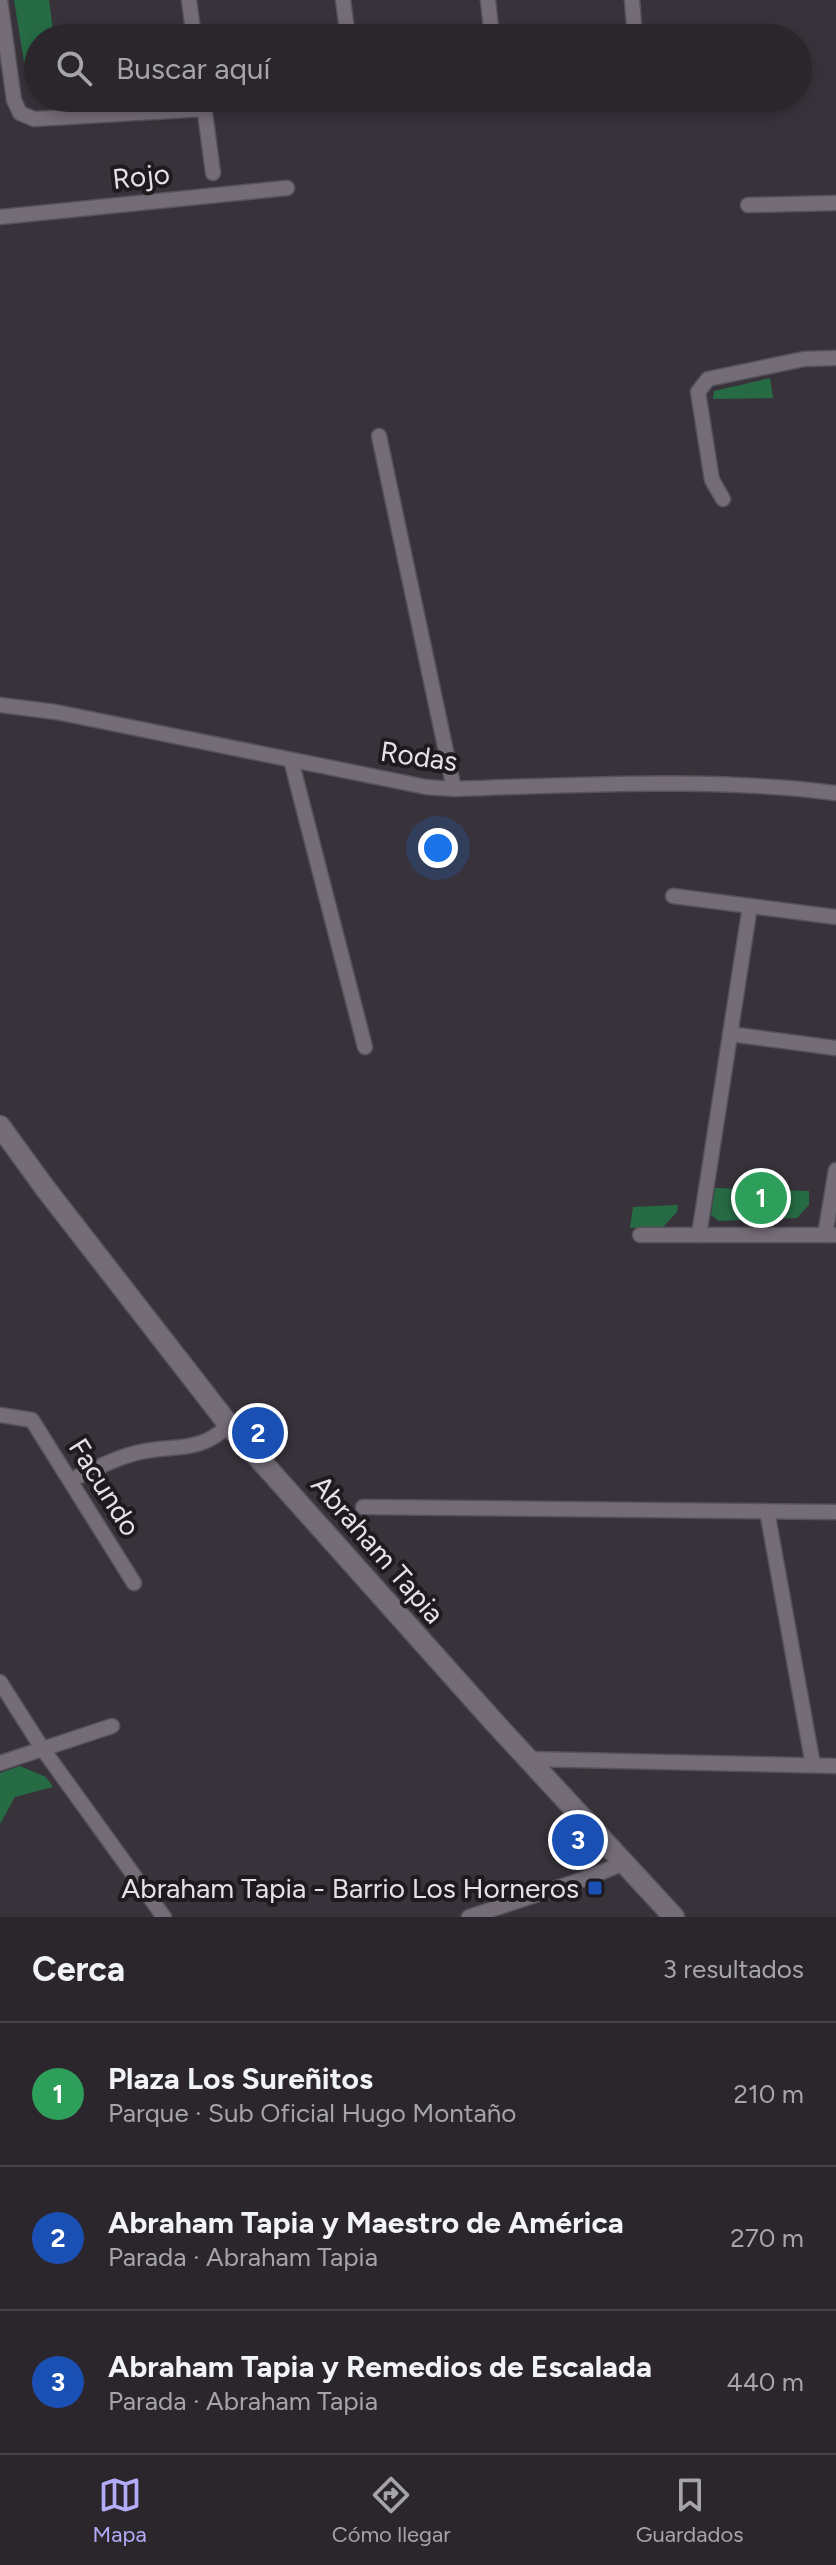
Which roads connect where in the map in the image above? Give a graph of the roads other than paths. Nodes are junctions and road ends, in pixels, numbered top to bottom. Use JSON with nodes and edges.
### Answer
{"nodes":[{"id":1,"x":0,"y":0,"type":"edge"},
{"id":2,"x":189,"y":0,"type":"edge"},
{"id":3,"x":343,"y":0,"type":"edge"},
{"id":4,"x":488,"y":0,"type":"edge"},
{"id":5,"x":632,"y":0,"type":"edge"},
{"id":6,"x":192,"y":24,"type":"edge"},
{"id":7,"x":346,"y":24,"type":"edge"},
{"id":8,"x":491,"y":24,"type":"edge"},
{"id":9,"x":634,"y":24,"type":"edge"},
{"id":10,"x":113,"y":112,"type":"edge"},
{"id":11,"x":204,"y":112,"type":"edge"},
{"id":12,"x":213,"y":173,"type":"dead end"},
{"id":13,"x":287,"y":188,"type":"dead end"},
{"id":14,"x":836,"y":203,"type":"edge"},
{"id":15,"x":748,"y":205,"type":"dead end"},
{"id":16,"x":0,"y":217,"type":"edge"},
{"id":17,"x":836,"y":358,"type":"edge"},
{"id":18,"x":379,"y":436,"type":"dead end"},
{"id":19,"x":723,"y":499,"type":"dead end"},
{"id":20,"x":0,"y":705,"type":"edge"},
{"id":21,"x":291,"y":760,"type":"junction"},
{"id":22,"x":454,"y":789,"type":"junction"},
{"id":23,"x":836,"y":793,"type":"edge"},
{"id":24,"x":673,"y":896,"type":"dead end"},
{"id":25,"x":750,"y":906,"type":"junction"},
{"id":26,"x":836,"y":917,"type":"edge"},
{"id":27,"x":730,"y":1034,"type":"junction"},
{"id":28,"x":365,"y":1047,"type":"dead end"},
{"id":29,"x":836,"y":1048,"type":"edge"},
{"id":30,"x":0,"y":1126,"type":"edge"},
{"id":31,"x":836,"y":1170,"type":"edge"},
{"id":32,"x":640,"y":1235,"type":"dead end"},
{"id":33,"x":699,"y":1235,"type":"junction"},
{"id":34,"x":830,"y":1235,"type":"edge"},
{"id":35,"x":0,"y":1415,"type":"edge"},
{"id":36,"x":229,"y":1425,"type":"junction"},
{"id":37,"x":71,"y":1480,"type":"junction"},
{"id":38,"x":363,"y":1507,"type":"dead end"},
{"id":39,"x":767,"y":1511,"type":"junction"},
{"id":40,"x":836,"y":1512,"type":"edge"},
{"id":41,"x":134,"y":1583,"type":"dead end"},
{"id":42,"x":0,"y":1682,"type":"edge"},
{"id":43,"x":112,"y":1726,"type":"dead end"},
{"id":44,"x":42,"y":1748,"type":"junction"},
{"id":45,"x":530,"y":1759,"type":"junction"},
{"id":46,"x":0,"y":1763,"type":"edge"},
{"id":47,"x":813,"y":1765,"type":"junction"},
{"id":48,"x":836,"y":1766,"type":"edge"},
{"id":49,"x":624,"y":1863,"type":"junction"},
{"id":50,"x":164,"y":1917,"type":"edge"},
{"id":51,"x":469,"y":1917,"type":"edge"},
{"id":52,"x":674,"y":1917,"type":"edge"}],
"edges":[{"from":1,"to":10,"type":"street"},
{"from":2,"to":6,"type":"street"},
{"from":3,"to":7,"type":"street"},
{"from":4,"to":8,"type":"street"},
{"from":5,"to":9,"type":"street"},
{"from":11,"to":12,"type":"street"},
{"from":13,"to":16,"type":"street","name":"Rojo"},
{"from":14,"to":15,"type":"street"},
{"from":17,"to":19,"type":"street"},
{"from":18,"to":22,"type":"street"},
{"from":20,"to":21,"type":"street","name":"Rodas"},
{"from":21,"to":22,"type":"street","name":"Rodas"},
{"from":21,"to":28,"type":"street"},
{"from":22,"to":23,"type":"street","name":"Rodas"},
{"from":24,"to":25,"type":"street"},
{"from":25,"to":26,"type":"street"},
{"from":25,"to":27,"type":"street"},
{"from":27,"to":29,"type":"street"},
{"from":27,"to":33,"type":"street"},
{"from":30,"to":36,"type":"street","name":"Abraham Tapia"},
{"from":31,"to":34,"type":"street"},
{"from":32,"to":33,"type":"street"},
{"from":33,"to":34,"type":"street"},
{"from":35,"to":37,"type":"street","name":"Facundo"},
{"from":36,"to":37,"type":"street"},
{"from":36,"to":45,"type":"street","name":"Abraham Tapia"},
{"from":37,"to":41,"type":"street","name":"Facundo"},
{"from":38,"to":39,"type":"street"},
{"from":39,"to":40,"type":"street"},
{"from":39,"to":47,"type":"street"},
{"from":42,"to":44,"type":"street"},
{"from":43,"to":44,"type":"street"},
{"from":44,"to":46,"type":"street"},
{"from":44,"to":50,"type":"street"},
{"from":45,"to":47,"type":"street"},
{"from":45,"to":49,"type":"street","name":"Abraham Tapia"},
{"from":47,"to":48,"type":"street"},
{"from":49,"to":51,"type":"street"},
{"from":49,"to":52,"type":"street","name":"Abraham Tapia"}]}
